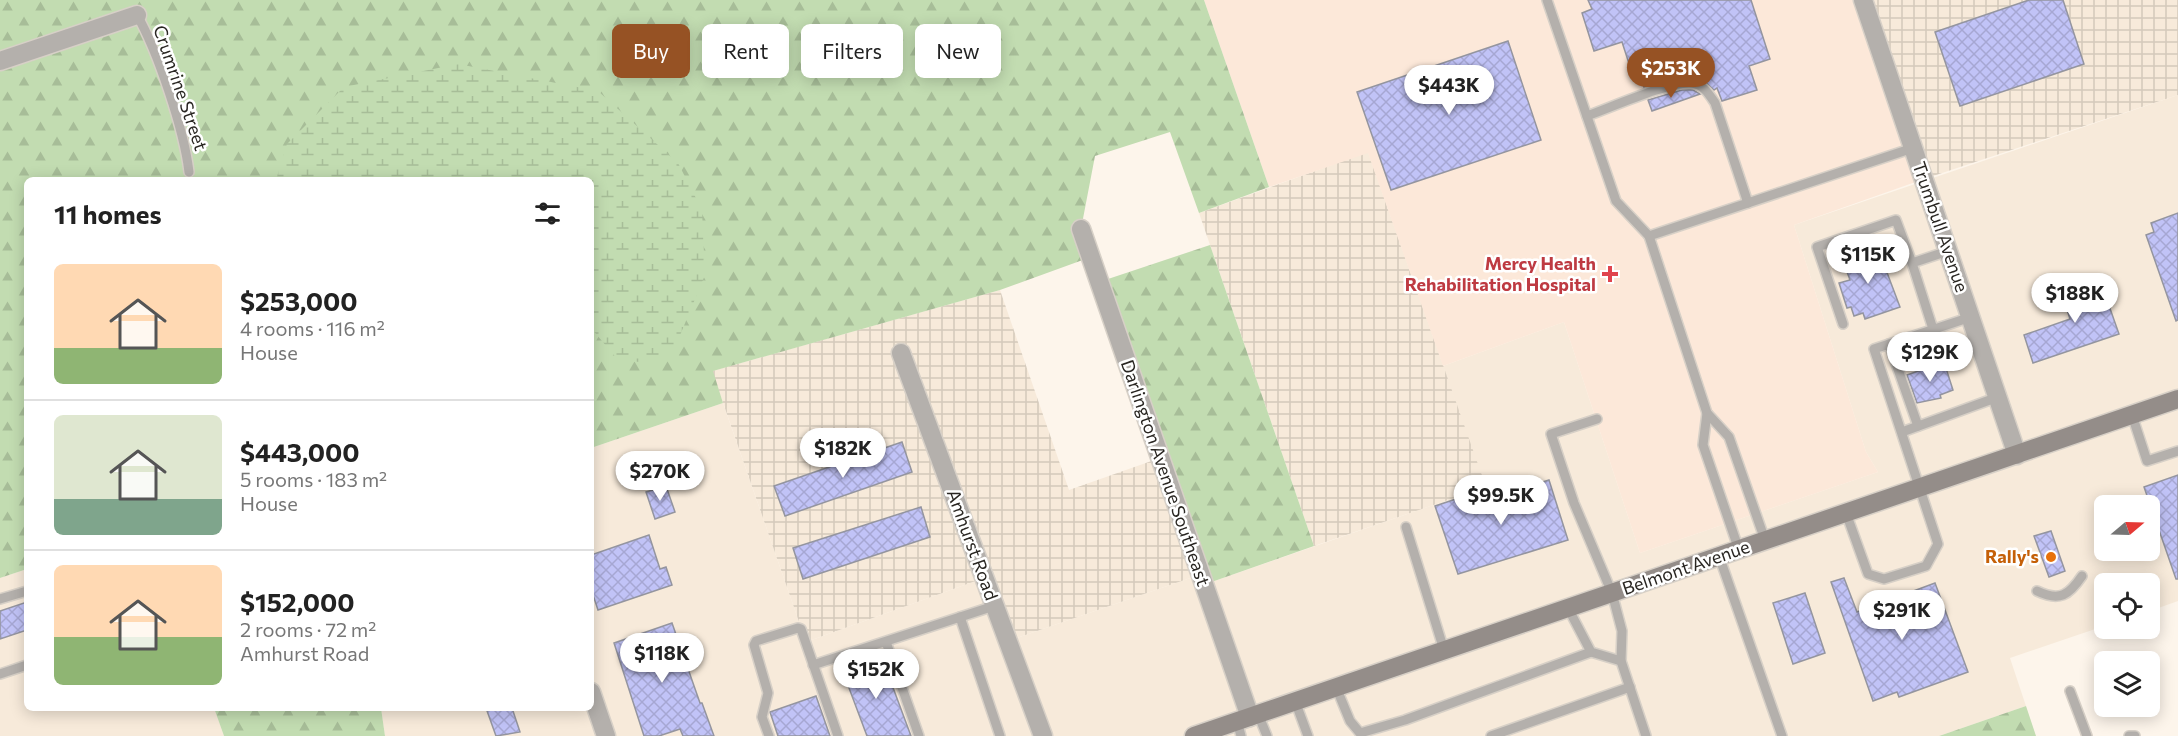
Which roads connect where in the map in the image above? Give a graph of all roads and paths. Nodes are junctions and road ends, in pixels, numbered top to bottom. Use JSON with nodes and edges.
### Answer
{"nodes":[{"id":1,"x":1547,"y":0,"type":"edge"},
{"id":2,"x":1863,"y":0,"type":"edge"},
{"id":3,"x":137,"y":15,"type":"joint"},
{"id":4,"x":0,"y":62,"type":"edge"},
{"id":5,"x":1587,"y":116,"type":"junction"},
{"id":6,"x":1913,"y":147,"type":"junction"},
{"id":7,"x":189,"y":172,"type":"dead end"},
{"id":8,"x":1748,"y":203,"type":"junction"},
{"id":9,"x":1081,"y":229,"type":"dead end"},
{"id":10,"x":1648,"y":236,"type":"junction"},
{"id":11,"x":1948,"y":251,"type":"junction"},
{"id":12,"x":1912,"y":263,"type":"junction"},
{"id":13,"x":1971,"y":317,"type":"junction"},
{"id":14,"x":1843,"y":324,"type":"dead end"},
{"id":15,"x":1933,"y":329,"type":"junction"},
{"id":16,"x":1889,"y":344,"type":"junction"},
{"id":17,"x":901,"y":354,"type":"dead end"},
{"id":18,"x":1998,"y":397,"type":"junction"},
{"id":19,"x":2178,"y":399,"type":"edge"},
{"id":20,"x":1707,"y":414,"type":"junction"},
{"id":21,"x":2132,"y":415,"type":"junction"},
{"id":22,"x":1597,"y":419,"type":"dead end"},
{"id":23,"x":1918,"y":426,"type":"junction"},
{"id":24,"x":1902,"y":432,"type":"junction"},
{"id":25,"x":2178,"y":451,"type":"edge"},
{"id":26,"x":2017,"y":454,"type":"junction"},
{"id":27,"x":1921,"y":487,"type":"junction"},
{"id":28,"x":1846,"y":513,"type":"junction"},
{"id":29,"x":1406,"y":527,"type":"dead end"},
{"id":30,"x":1765,"y":540,"type":"junction"},
{"id":31,"x":1739,"y":550,"type":"junction"},
{"id":32,"x":1719,"y":556,"type":"junction"},
{"id":33,"x":2082,"y":576,"type":"dead end"},
{"id":34,"x":2037,"y":591,"type":"dead end"},
{"id":35,"x":24,"y":592,"type":"edge"},
{"id":36,"x":1612,"y":593,"type":"junction"},
{"id":37,"x":0,"y":599,"type":"edge"},
{"id":38,"x":994,"y":606,"type":"junction"},
{"id":39,"x":1568,"y":608,"type":"junction"},
{"id":40,"x":960,"y":617,"type":"junction"},
{"id":41,"x":886,"y":642,"type":"junction"},
{"id":42,"x":1444,"y":650,"type":"junction"},
{"id":43,"x":1591,"y":652,"type":"junction"},
{"id":44,"x":1621,"y":661,"type":"junction"},
{"id":45,"x":24,"y":665,"type":"edge"},
{"id":46,"x":813,"y":665,"type":"junction"},
{"id":47,"x":0,"y":674,"type":"edge"},
{"id":48,"x":1336,"y":687,"type":"junction"},
{"id":49,"x":1630,"y":687,"type":"junction"},
{"id":50,"x":2070,"y":691,"type":"dead end"},
{"id":51,"x":594,"y":701,"type":"edge"},
{"id":52,"x":1295,"y":701,"type":"junction"},
{"id":53,"x":1247,"y":722,"type":"edge"},
{"id":54,"x":1360,"y":734,"type":"edge"},
{"id":55,"x":606,"y":736,"type":"edge"},
{"id":56,"x":769,"y":736,"type":"edge"},
{"id":57,"x":838,"y":736,"type":"edge"},
{"id":58,"x":919,"y":736,"type":"edge"},
{"id":59,"x":1000,"y":736,"type":"edge"},
{"id":60,"x":1043,"y":736,"type":"edge"},
{"id":61,"x":1194,"y":736,"type":"edge"},
{"id":62,"x":1267,"y":736,"type":"edge"},
{"id":63,"x":1308,"y":736,"type":"edge"},
{"id":64,"x":1491,"y":736,"type":"edge"},
{"id":65,"x":1646,"y":736,"type":"edge"},
{"id":66,"x":1782,"y":736,"type":"edge"},
{"id":67,"x":2087,"y":736,"type":"edge"},
{"id":68,"x":2129,"y":736,"type":"edge"},
{"id":69,"x":2135,"y":736,"type":"edge"}],
"edges":[{"from":1,"to":5,"type":"lane"},
{"from":2,"to":6,"type":"street","name":"Trumbull Avenue"},
{"from":3,"to":4,"type":"street"},
{"from":3,"to":7,"type":"lane","name":"Crumrine Street"},
{"from":5,"to":8,"type":"lane"},
{"from":5,"to":10,"type":"lane"},
{"from":6,"to":8,"type":"lane"},
{"from":6,"to":11,"type":"street","name":"Trumbull Avenue"},
{"from":8,"to":10,"type":"lane"},
{"from":9,"to":53,"type":"street","name":"Darlington Avenue Southeast"},
{"from":10,"to":20,"type":"lane"},
{"from":11,"to":12,"type":"lane"},
{"from":11,"to":13,"type":"street","name":"Trumbull Avenue"},
{"from":12,"to":14,"type":"lane"},
{"from":12,"to":15,"type":"lane"},
{"from":13,"to":15,"type":"lane"},
{"from":13,"to":18,"type":"street","name":"Trumbull Avenue"},
{"from":15,"to":16,"type":"lane"},
{"from":16,"to":23,"type":"lane"},
{"from":16,"to":24,"type":"lane"},
{"from":17,"to":38,"type":"street","name":"Amhurst Road"},
{"from":18,"to":23,"type":"lane"},
{"from":18,"to":26,"type":"street","name":"Trumbull Avenue"},
{"from":19,"to":21,"type":"main road","name":"Belmont Avenue"},
{"from":20,"to":30,"type":"lane"},
{"from":20,"to":31,"type":"lane"},
{"from":21,"to":25,"type":"lane"},
{"from":21,"to":26,"type":"main road","name":"Belmont Avenue"},
{"from":22,"to":36,"type":"lane"},
{"from":23,"to":24,"type":"lane"},
{"from":24,"to":27,"type":"lane"},
{"from":26,"to":27,"type":"main road","name":"Belmont Avenue"},
{"from":27,"to":28,"type":"main road","name":"Belmont Avenue"},
{"from":27,"to":28,"type":"lane"},
{"from":28,"to":30,"type":"main road","name":"Belmont Avenue"},
{"from":29,"to":42,"type":"lane"},
{"from":30,"to":31,"type":"main road","name":"Belmont Avenue"},
{"from":31,"to":32,"type":"main road","name":"Belmont Avenue"},
{"from":32,"to":36,"type":"main road","name":"Belmont Avenue"},
{"from":32,"to":66,"type":"lane"},
{"from":33,"to":34,"type":"lane"},
{"from":35,"to":37,"type":"lane"},
{"from":36,"to":39,"type":"main road","name":"Belmont Avenue"},
{"from":36,"to":44,"type":"lane"},
{"from":38,"to":40,"type":"lane"},
{"from":38,"to":60,"type":"street","name":"Amhurst Road"},
{"from":39,"to":42,"type":"main road","name":"Belmont Avenue"},
{"from":39,"to":43,"type":"lane"},
{"from":40,"to":41,"type":"lane"},
{"from":40,"to":59,"type":"lane"},
{"from":41,"to":46,"type":"lane"},
{"from":41,"to":58,"type":"lane"},
{"from":42,"to":48,"type":"main road","name":"Belmont Avenue"},
{"from":43,"to":44,"type":"lane"},
{"from":43,"to":54,"type":"lane"},
{"from":44,"to":49,"type":"lane"},
{"from":45,"to":47,"type":"lane"},
{"from":46,"to":56,"type":"lane"},
{"from":46,"to":57,"type":"lane"},
{"from":48,"to":52,"type":"main road","name":"Belmont Avenue"},
{"from":48,"to":54,"type":"lane"},
{"from":49,"to":64,"type":"lane"},
{"from":49,"to":65,"type":"lane"},
{"from":50,"to":67,"type":"lane"},
{"from":51,"to":55,"type":"street"},
{"from":52,"to":53,"type":"main road","name":"Belmont Avenue"},
{"from":52,"to":63,"type":"lane"},
{"from":53,"to":61,"type":"main road","name":"Belmont Avenue"},
{"from":53,"to":62,"type":"lane"},
{"from":68,"to":69,"type":"lane"}]}
